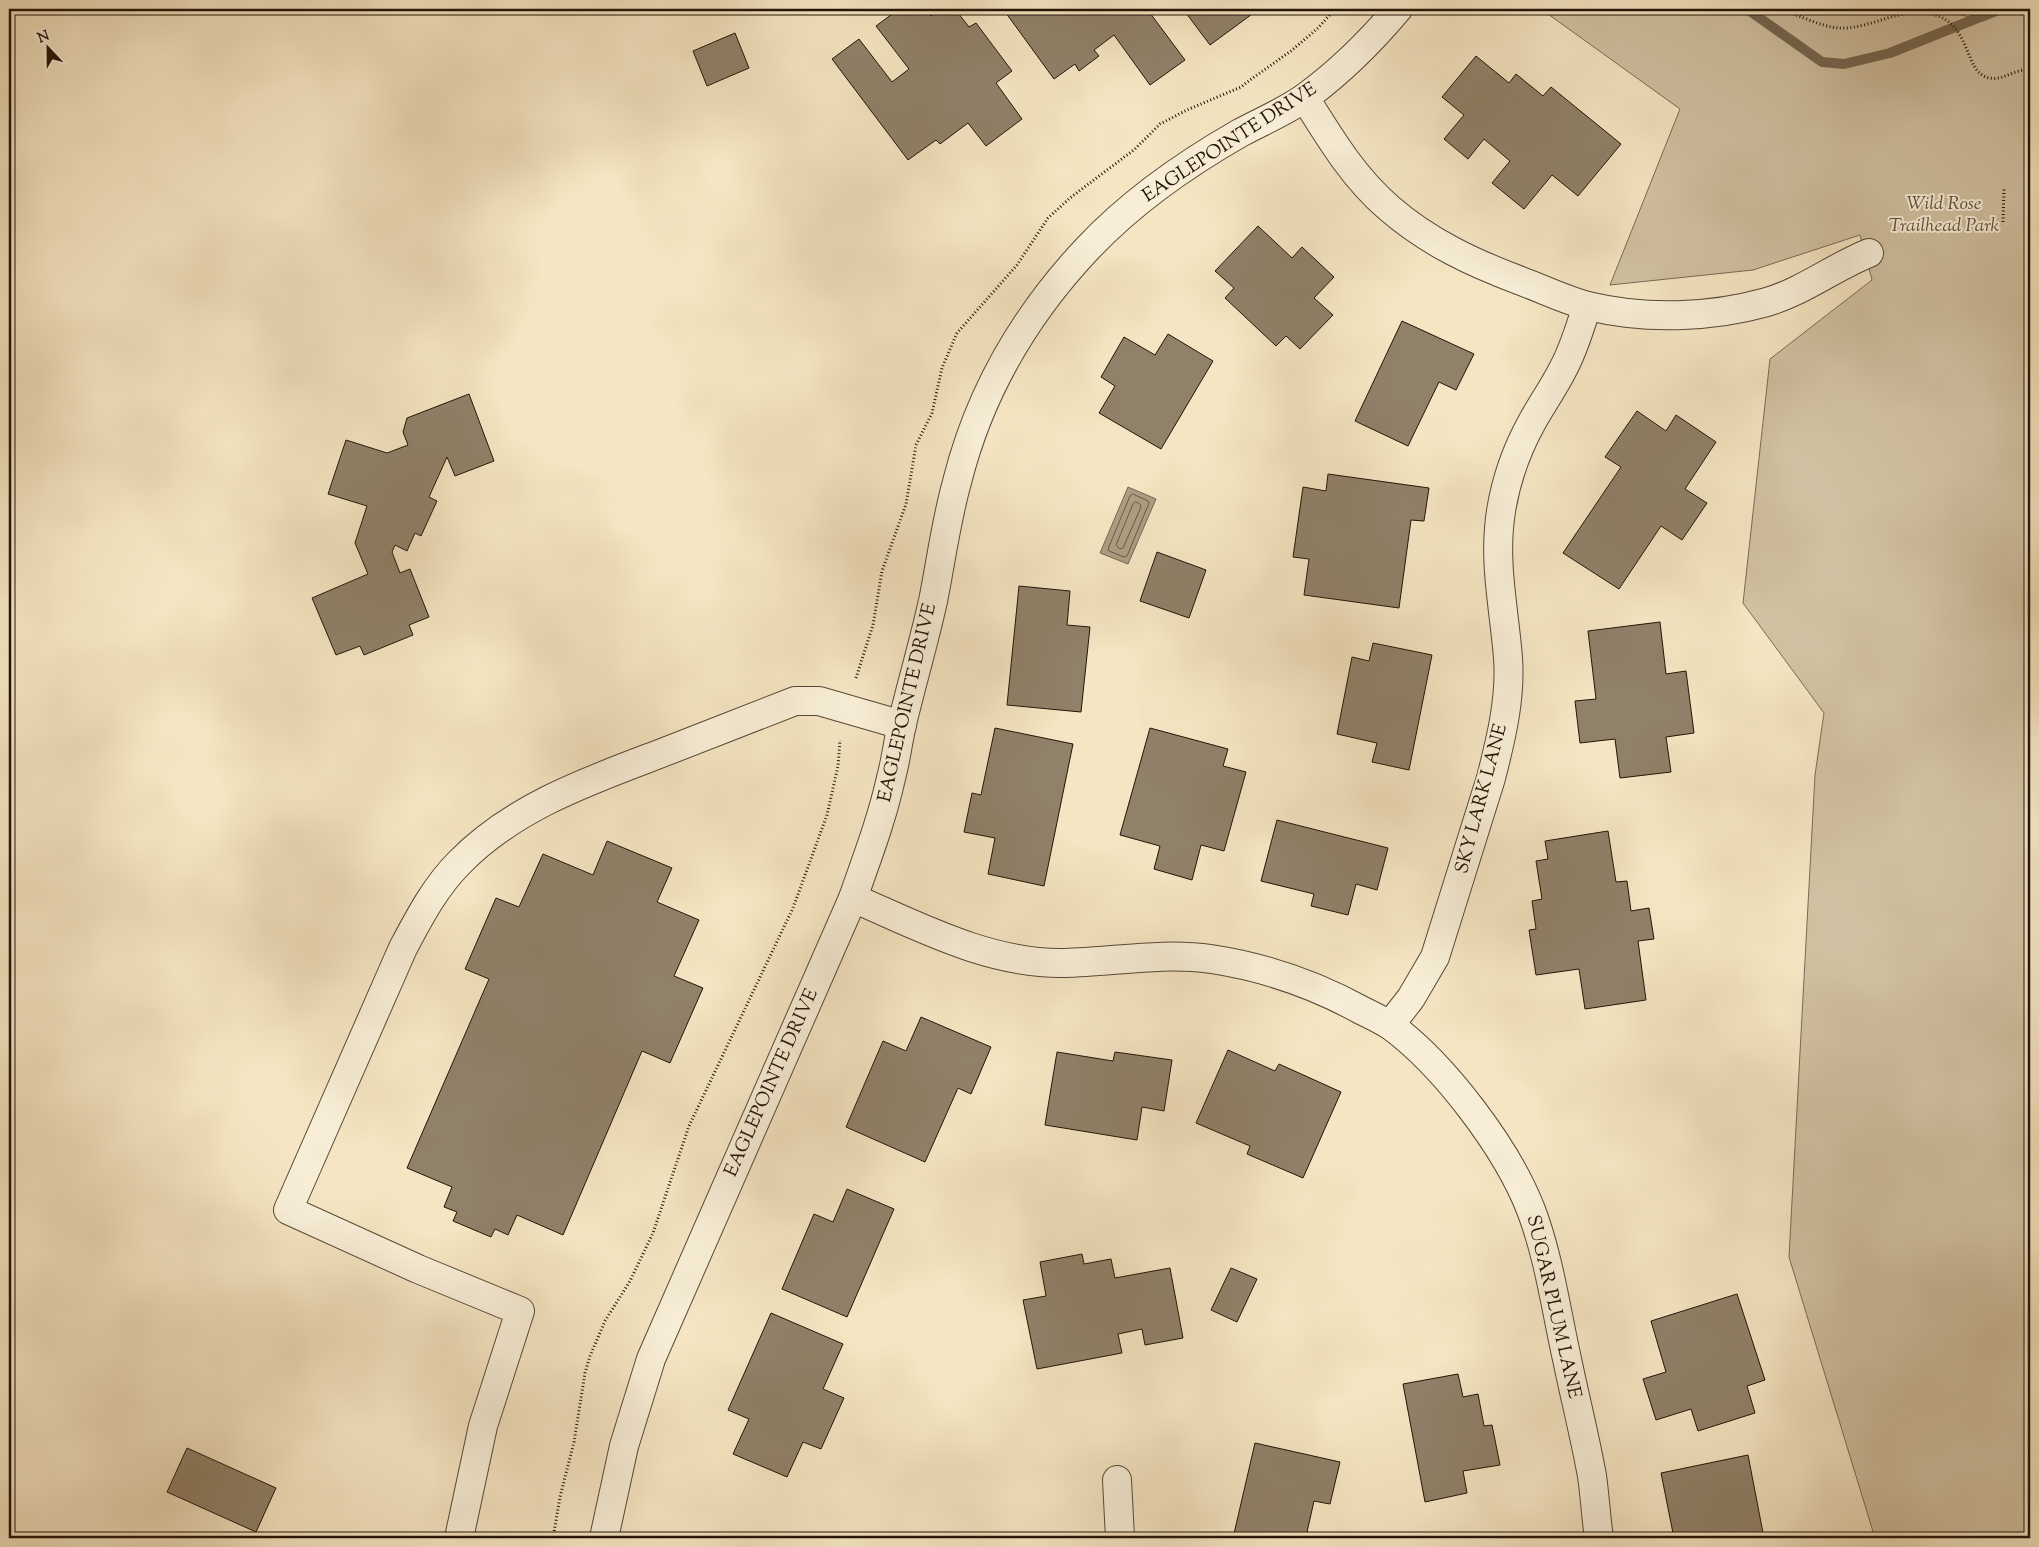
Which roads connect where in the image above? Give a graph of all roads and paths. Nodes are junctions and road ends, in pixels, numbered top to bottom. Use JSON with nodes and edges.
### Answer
{"nodes":[{"id":1,"x":1398,"y":9,"type":"edge"},
{"id":2,"x":1780,"y":9,"type":"edge"},
{"id":3,"x":2030,"y":70,"type":"edge"},
{"id":4,"x":1305,"y":98,"type":"junction"},
{"id":5,"x":2004,"y":187,"type":"dead end"},
{"id":6,"x":2002,"y":222,"type":"dead end"},
{"id":7,"x":1869,"y":253,"type":"dead end"},
{"id":8,"x":1587,"y":306,"type":"junction"},
{"id":9,"x":902,"y":725,"type":"junction"},
{"id":10,"x":854,"y":898,"type":"junction"},
{"id":11,"x":1390,"y":1026,"type":"junction"},
{"id":12,"x":1117,"y":1480,"type":"dead end"},
{"id":13,"x":458,"y":1538,"type":"edge"},
{"id":14,"x":604,"y":1538,"type":"edge"},
{"id":15,"x":1120,"y":1538,"type":"edge"},
{"id":16,"x":1599,"y":1538,"type":"edge"}],
"edges":[{"from":1,"to":4,"type":"street","name":"EAGLEPOINTE DRIVE"},
{"from":2,"to":3,"type":"path"},
{"from":4,"to":8,"type":"street"},
{"from":4,"to":9,"type":"street","name":"EAGLEPOINTE DRIVE"},
{"from":5,"to":6,"type":"path"},
{"from":7,"to":8,"type":"street"},
{"from":8,"to":11,"type":"street","name":"SKY LARK LANE"},
{"from":9,"to":10,"type":"street","name":"EAGLEPOINTE DRIVE"},
{"from":9,"to":13,"type":"street"},
{"from":10,"to":11,"type":"street","name":"SUGAR PLUM LANE"},
{"from":10,"to":14,"type":"street","name":"EAGLEPOINTE DRIVE"},
{"from":11,"to":16,"type":"street","name":"SUGAR PLUM LANE"},
{"from":12,"to":15,"type":"street"}]}
